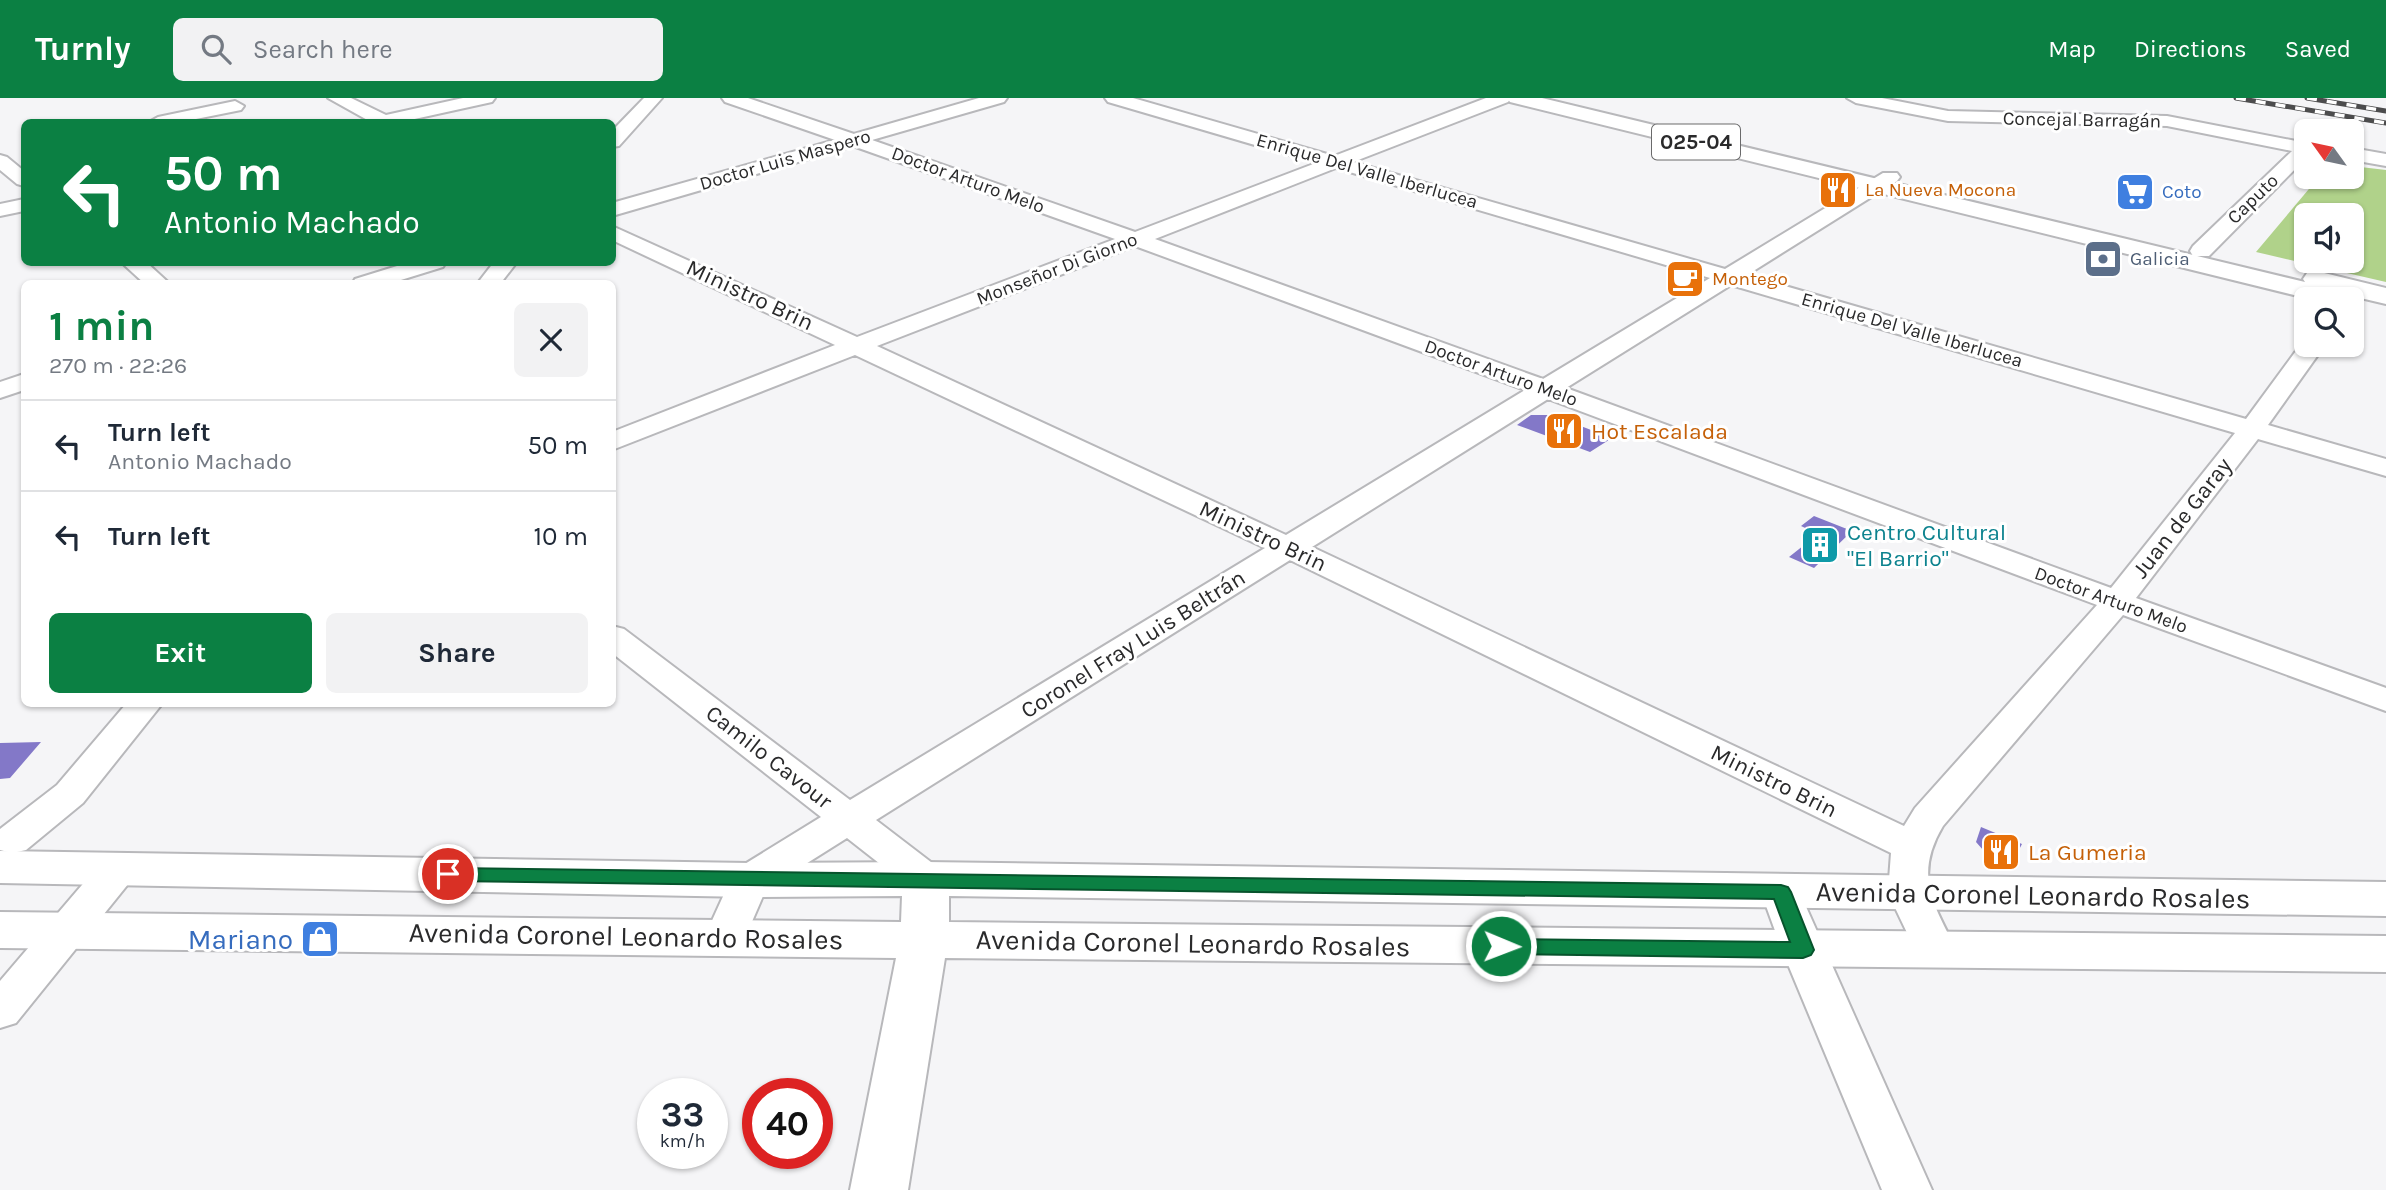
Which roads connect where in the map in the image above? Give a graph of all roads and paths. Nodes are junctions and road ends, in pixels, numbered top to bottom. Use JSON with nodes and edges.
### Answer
{"nodes":[{"id":1,"x":337,"y":98,"type":"edge"},
{"id":2,"x":486,"y":98,"type":"edge"},
{"id":3,"x":653,"y":98,"type":"edge"},
{"id":4,"x":731,"y":98,"type":"edge"},
{"id":5,"x":998,"y":98,"type":"edge"},
{"id":6,"x":1114,"y":98,"type":"edge"},
{"id":7,"x":1502,"y":98,"type":"edge"},
{"id":8,"x":1517,"y":98,"type":"edge"},
{"id":9,"x":1566,"y":98,"type":"edge"},
{"id":10,"x":1856,"y":98,"type":"edge"},
{"id":11,"x":235,"y":106,"type":"dead end"},
{"id":12,"x":172,"y":119,"type":"edge"},
{"id":13,"x":378,"y":119,"type":"edge"},
{"id":14,"x":397,"y":119,"type":"edge"},
{"id":15,"x":616,"y":138,"type":"edge"},
{"id":16,"x":855,"y":140,"type":"junction"},
{"id":17,"x":2294,"y":146,"type":"edge"},
{"id":18,"x":21,"y":153,"type":"edge"},
{"id":19,"x":2364,"y":157,"type":"edge"},
{"id":20,"x":0,"y":160,"type":"edge"},
{"id":21,"x":2294,"y":160,"type":"edge"},
{"id":22,"x":2386,"y":160,"type":"edge"},
{"id":23,"x":1337,"y":163,"type":"junction"},
{"id":24,"x":21,"y":178,"type":"edge"},
{"id":25,"x":1883,"y":181,"type":"junction"},
{"id":26,"x":21,"y":206,"type":"edge"},
{"id":27,"x":0,"y":210,"type":"edge"},
{"id":28,"x":616,"y":210,"type":"edge"},
{"id":29,"x":616,"y":234,"type":"edge"},
{"id":30,"x":1134,"y":240,"type":"junction"},
{"id":31,"x":2201,"y":251,"type":"junction"},
{"id":32,"x":137,"y":266,"type":"edge"},
{"id":33,"x":422,"y":266,"type":"edge"},
{"id":34,"x":503,"y":266,"type":"edge"},
{"id":35,"x":1730,"y":277,"type":"junction"},
{"id":36,"x":154,"y":280,"type":"edge"},
{"id":37,"x":376,"y":280,"type":"edge"},
{"id":38,"x":491,"y":280,"type":"edge"},
{"id":39,"x":2308,"y":287,"type":"edge"},
{"id":40,"x":2316,"y":287,"type":"edge"},
{"id":41,"x":2386,"y":296,"type":"edge"},
{"id":42,"x":2364,"y":297,"type":"edge"},
{"id":43,"x":2364,"y":302,"type":"edge"},
{"id":44,"x":2386,"y":310,"type":"edge"},
{"id":45,"x":858,"y":345,"type":"junction"},
{"id":46,"x":2304,"y":357,"type":"edge"},
{"id":47,"x":21,"y":384,"type":"edge"},
{"id":48,"x":0,"y":390,"type":"edge"},
{"id":49,"x":1547,"y":390,"type":"junction"},
{"id":50,"x":2252,"y":429,"type":"junction"},
{"id":51,"x":616,"y":440,"type":"edge"},
{"id":52,"x":2386,"y":468,"type":"edge"},
{"id":53,"x":1289,"y":548,"type":"junction"},
{"id":54,"x":2116,"y":603,"type":"junction"},
{"id":55,"x":616,"y":639,"type":"edge"},
{"id":56,"x":2386,"y":700,"type":"edge"},
{"id":57,"x":142,"y":707,"type":"edge"},
{"id":58,"x":848,"y":818,"type":"junction"},
{"id":59,"x":1911,"y":846,"type":"junction"},
{"id":60,"x":4,"y":857,"type":"edge"},
{"id":61,"x":119,"y":868,"type":"junction"},
{"id":62,"x":926,"y":879,"type":"junction"},
{"id":63,"x":749,"y":880,"type":"junction"},
{"id":64,"x":1781,"y":892,"type":"junction"},
{"id":65,"x":1908,"y":893,"type":"junction"},
{"id":66,"x":2386,"y":899,"type":"edge"},
{"id":67,"x":0,"y":930,"type":"edge"},
{"id":68,"x":65,"y":931,"type":"junction"},
{"id":69,"x":726,"y":936,"type":"junction"},
{"id":70,"x":924,"y":940,"type":"junction"},
{"id":71,"x":1803,"y":950,"type":"junction"},
{"id":72,"x":1936,"y":951,"type":"junction"},
{"id":73,"x":2386,"y":954,"type":"edge"},
{"id":74,"x":0,"y":1011,"type":"edge"},
{"id":75,"x":879,"y":1190,"type":"edge"},
{"id":76,"x":1906,"y":1190,"type":"edge"}],
"edges":[{"from":1,"to":13,"type":"street"},
{"from":2,"to":14,"type":"street"},
{"from":3,"to":15,"type":"street"},
{"from":4,"to":16,"type":"street","name":"Doctor Arturo Melo"},
{"from":5,"to":16,"type":"street","name":"Doctor Luis Maspero"},
{"from":6,"to":23,"type":"street","name":"Enrique Del Valle Iberlucea"},
{"from":7,"to":23,"type":"street","name":"Monseñor Di Giorno"},
{"from":8,"to":25,"type":"street","number":"025-04"},
{"from":9,"to":25,"type":"street","number":"025-04"},
{"from":10,"to":17,"type":"street","name":"Concejal Barragán"},
{"from":11,"to":12,"type":"street"},
{"from":16,"to":28,"type":"street","name":"Doctor Luis Maspero"},
{"from":16,"to":30,"type":"street","name":"Doctor Arturo Melo"},
{"from":18,"to":20,"type":"street"},
{"from":19,"to":22,"type":"street"},
{"from":20,"to":24,"type":"street"},
{"from":21,"to":31,"type":"street","name":"Caputo"},
{"from":23,"to":30,"type":"street","name":"Monseñor Di Giorno"},
{"from":23,"to":35,"type":"street","name":"Enrique Del Valle Iberlucea"},
{"from":25,"to":31,"type":"street","number":"025-04"},
{"from":25,"to":35,"type":"street","name":"Coronel Fray Luis Beltrán"},
{"from":25,"to":39,"type":"street","number":"025-04"},
{"from":26,"to":27,"type":"street"},
{"from":29,"to":45,"type":"street","name":"Ministro Brin"},
{"from":30,"to":45,"type":"street","name":"Monseñor Di Giorno"},
{"from":30,"to":49,"type":"street","name":"Doctor Arturo Melo"},
{"from":31,"to":40,"type":"street","number":"025-04"},
{"from":32,"to":36,"type":"street"},
{"from":33,"to":37,"type":"street"},
{"from":34,"to":38,"type":"street"},
{"from":35,"to":49,"type":"street","name":"Coronel Fray Luis Beltrán"},
{"from":35,"to":50,"type":"street","name":"Enrique Del Valle Iberlucea"},
{"from":41,"to":42,"type":"street","number":"025-04"},
{"from":43,"to":44,"type":"street","number":"025-04"},
{"from":45,"to":51,"type":"street","name":"Monseñor Di Giorno"},
{"from":45,"to":53,"type":"street","name":"Ministro Brin"},
{"from":46,"to":50,"type":"street","name":"Juan de Garay"},
{"from":47,"to":48,"type":"street"},
{"from":49,"to":53,"type":"street","name":"Coronel Fray Luis Beltrán"},
{"from":49,"to":54,"type":"street","name":"Doctor Arturo Melo"},
{"from":50,"to":52,"type":"street","name":"Enrique Del Valle Iberlucea"},
{"from":50,"to":54,"type":"street","name":"Juan de Garay"},
{"from":53,"to":58,"type":"street","name":"Coronel Fray Luis Beltrán"},
{"from":53,"to":59,"type":"street","name":"Ministro Brin"},
{"from":54,"to":56,"type":"street","name":"Doctor Arturo Melo"},
{"from":54,"to":59,"type":"street","name":"Juan de Garay"},
{"from":55,"to":58,"type":"street","name":"Camilo Cavour"},
{"from":57,"to":60,"type":"street"},
{"from":58,"to":62,"type":"street","name":"Camilo Cavour"},
{"from":58,"to":63,"type":"street","name":"Coronel Fray Luis Beltrán"},
{"from":59,"to":65,"type":"street"},
{"from":60,"to":61,"type":"street","name":"Avenida Coronel Leonardo Rosales"},
{"from":61,"to":63,"type":"street","name":"Avenida Coronel Leonardo Rosales"},
{"from":61,"to":68,"type":"street"},
{"from":62,"to":63,"type":"street","name":"Avenida Coronel Leonardo Rosales"},
{"from":62,"to":64,"type":"street","name":"Avenida Coronel Leonardo Rosales"},
{"from":62,"to":70,"type":"street"},
{"from":63,"to":69,"type":"street"},
{"from":64,"to":65,"type":"street","name":"Avenida Coronel Leonardo Rosales"},
{"from":64,"to":71,"type":"street"},
{"from":65,"to":66,"type":"street","name":"Avenida Coronel Leonardo Rosales"},
{"from":65,"to":72,"type":"street"},
{"from":67,"to":68,"type":"street","name":"Avenida Coronel Leonardo Rosales"},
{"from":68,"to":69,"type":"street","name":"Avenida Coronel Leonardo Rosales"},
{"from":68,"to":74,"type":"street"},
{"from":69,"to":70,"type":"street","name":"Avenida Coronel Leonardo Rosales"},
{"from":70,"to":71,"type":"street","name":"Avenida Coronel Leonardo Rosales"},
{"from":70,"to":75,"type":"street"},
{"from":71,"to":72,"type":"street","name":"Avenida Coronel Leonardo Rosales"},
{"from":71,"to":76,"type":"street"},
{"from":72,"to":73,"type":"street","name":"Avenida Coronel Leonardo Rosales"}]}
